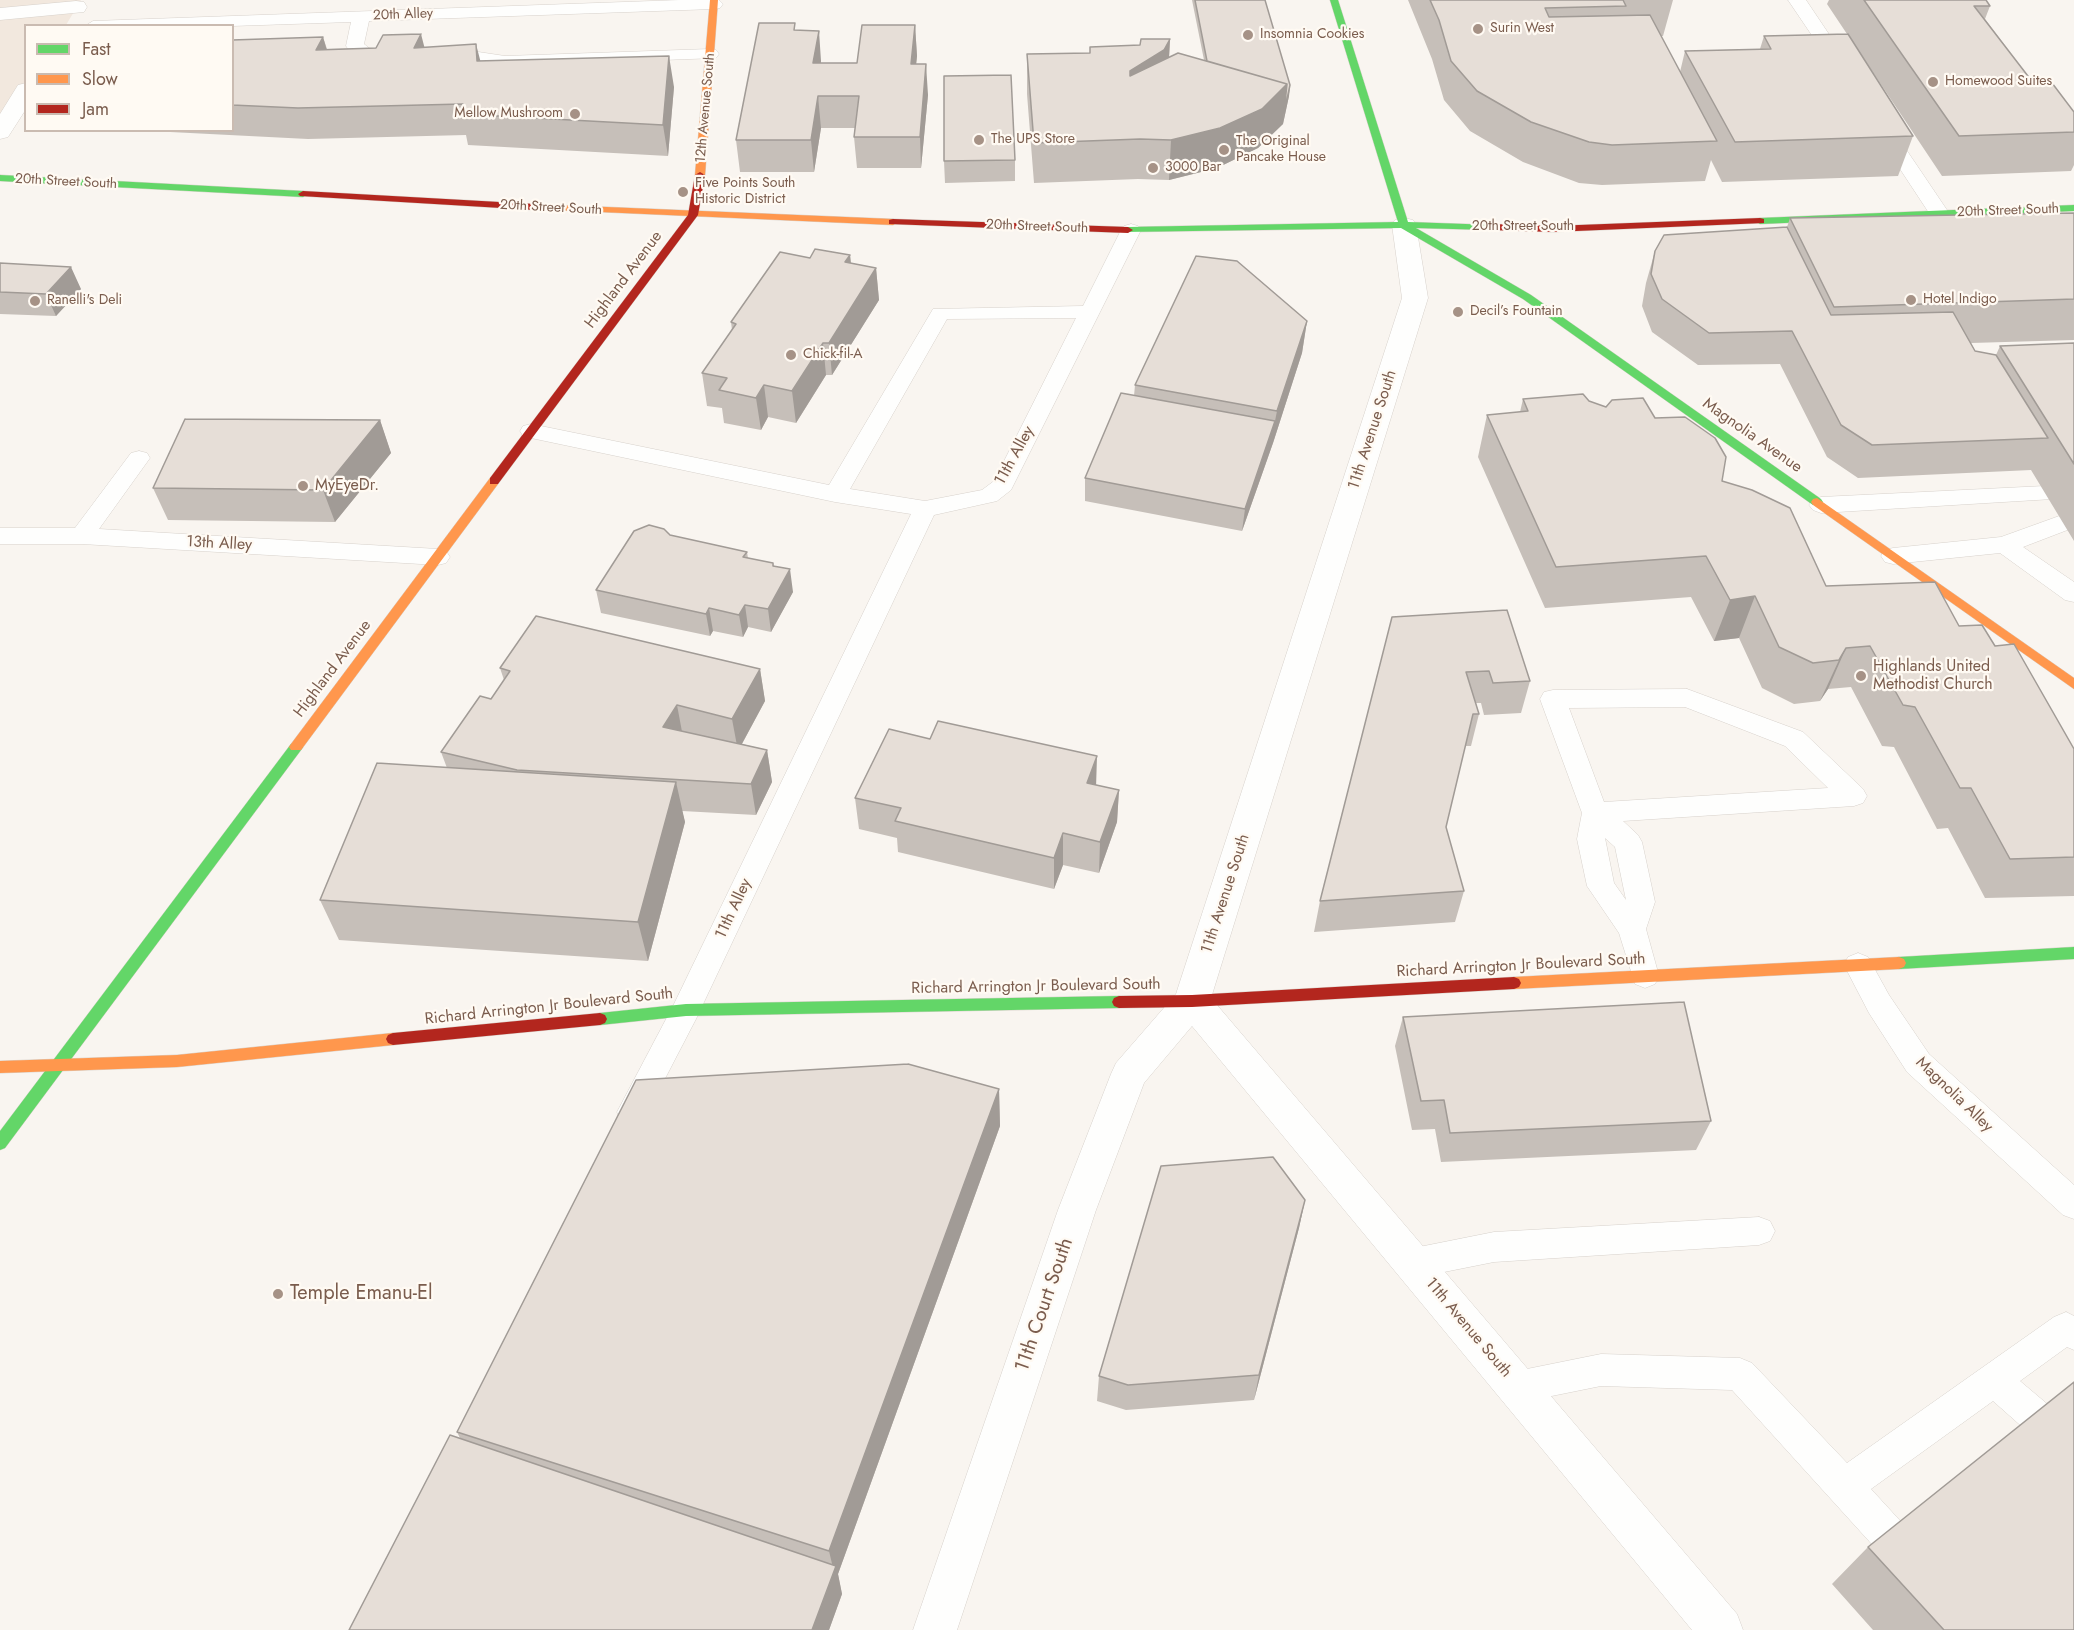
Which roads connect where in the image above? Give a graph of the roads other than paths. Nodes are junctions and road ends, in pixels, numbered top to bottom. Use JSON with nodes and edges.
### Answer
{"nodes":[{"id":1,"x":1334,"y":0,"type":"edge"},
{"id":2,"x":1797,"y":0,"type":"edge"},
{"id":3,"x":714,"y":2,"type":"edge"},
{"id":4,"x":74,"y":11,"type":"edge"},
{"id":5,"x":0,"y":14,"type":"edge"},
{"id":6,"x":361,"y":16,"type":"junction"},
{"id":7,"x":312,"y":18,"type":"junction"},
{"id":8,"x":148,"y":24,"type":"edge"},
{"id":9,"x":305,"y":40,"type":"edge"},
{"id":10,"x":710,"y":54,"type":"junction"},
{"id":11,"x":405,"y":56,"type":"edge"},
{"id":12,"x":429,"y":56,"type":"edge"},
{"id":13,"x":1849,"y":78,"type":"edge"},
{"id":14,"x":24,"y":93,"type":"edge"},
{"id":15,"x":1874,"y":116,"type":"edge"},
{"id":16,"x":0,"y":132,"type":"edge"},
{"id":17,"x":0,"y":178,"type":"edge"},
{"id":18,"x":2074,"y":208,"type":"edge"},
{"id":19,"x":1939,"y":213,"type":"junction"},
{"id":20,"x":693,"y":215,"type":"junction"},
{"id":21,"x":1404,"y":225,"type":"junction"},
{"id":22,"x":1131,"y":230,"type":"junction"},
{"id":23,"x":1090,"y":312,"type":"junction"},
{"id":24,"x":531,"y":431,"type":"junction"},
{"id":25,"x":139,"y":458,"type":"dead end"},
{"id":26,"x":835,"y":494,"type":"junction"},
{"id":27,"x":2045,"y":494,"type":"dead end"},
{"id":28,"x":1821,"y":505,"type":"junction"},
{"id":29,"x":925,"y":509,"type":"junction"},
{"id":30,"x":2062,"y":523,"type":"dead end"},
{"id":31,"x":0,"y":536,"type":"edge"},
{"id":32,"x":82,"y":536,"type":"junction"},
{"id":33,"x":2004,"y":545,"type":"junction"},
{"id":34,"x":1893,"y":556,"type":"junction"},
{"id":35,"x":438,"y":557,"type":"junction"},
{"id":36,"x":2074,"y":594,"type":"edge"},
{"id":37,"x":2074,"y":684,"type":"edge"},
{"id":38,"x":1595,"y":813,"type":"junction"},
{"id":39,"x":2074,"y":953,"type":"edge"},
{"id":40,"x":1858,"y":964,"type":"junction"},
{"id":41,"x":1645,"y":976,"type":"junction"},
{"id":42,"x":1192,"y":1001,"type":"junction"},
{"id":43,"x":686,"y":1010,"type":"junction"},
{"id":44,"x":59,"y":1063,"type":"junction"},
{"id":45,"x":0,"y":1067,"type":"edge"},
{"id":46,"x":620,"y":1136,"type":"edge"},
{"id":47,"x":0,"y":1143,"type":"edge"},
{"id":48,"x":2074,"y":1205,"type":"edge"},
{"id":49,"x":1759,"y":1231,"type":"dead end"},
{"id":50,"x":1414,"y":1263,"type":"junction"},
{"id":51,"x":2074,"y":1334,"type":"edge"},
{"id":52,"x":1993,"y":1379,"type":"junction"},
{"id":53,"x":1517,"y":1387,"type":"junction"},
{"id":54,"x":2040,"y":1420,"type":"edge"},
{"id":55,"x":1845,"y":1485,"type":"junction"},
{"id":56,"x":1891,"y":1538,"type":"edge"},
{"id":57,"x":935,"y":1630,"type":"edge"},
{"id":58,"x":1721,"y":1630,"type":"edge"}],
"edges":[{"from":1,"to":21,"type":"street","name":"11th Avenue South"},
{"from":2,"to":13,"type":"lane"},
{"from":3,"to":6,"type":"lane","name":"20th Alley"},
{"from":3,"to":10,"type":"street","name":"12th Avenue South"},
{"from":4,"to":5,"type":"street"},
{"from":6,"to":7,"type":"lane","name":"20th Alley"},
{"from":6,"to":11,"type":"lane"},
{"from":7,"to":8,"type":"lane","name":"20th Alley"},
{"from":7,"to":9,"type":"lane"},
{"from":10,"to":12,"type":"lane"},
{"from":10,"to":20,"type":"street","name":"12th Avenue South"},
{"from":14,"to":16,"type":"street"},
{"from":15,"to":19,"type":"lane"},
{"from":17,"to":20,"type":"street","name":"20th Street South"},
{"from":18,"to":19,"type":"street","name":"20th Street South"},
{"from":19,"to":21,"type":"street","name":"20th Street South"},
{"from":20,"to":22,"type":"street","name":"20th Street South"},
{"from":20,"to":24,"type":"street","name":"Highland Avenue"},
{"from":21,"to":22,"type":"street","name":"20th Street South"},
{"from":21,"to":28,"type":"street","name":"Magnolia Avenue"},
{"from":21,"to":42,"type":"street","name":"11th Avenue South"},
{"from":22,"to":23,"type":"lane","name":"11th Alley"},
{"from":23,"to":26,"type":"lane"},
{"from":23,"to":29,"type":"lane","name":"11th Alley"},
{"from":24,"to":26,"type":"lane"},
{"from":24,"to":35,"type":"street","name":"Highland Avenue"},
{"from":25,"to":32,"type":"lane"},
{"from":26,"to":29,"type":"lane"},
{"from":27,"to":28,"type":"lane"},
{"from":28,"to":34,"type":"street","name":"Magnolia Avenue"},
{"from":29,"to":43,"type":"lane","name":"11th Alley"},
{"from":30,"to":33,"type":"lane"},
{"from":31,"to":32,"type":"lane","name":"13th Alley"},
{"from":32,"to":35,"type":"lane","name":"13th Alley"},
{"from":33,"to":34,"type":"lane"},
{"from":33,"to":36,"type":"lane"},
{"from":34,"to":37,"type":"street","name":"Magnolia Avenue"},
{"from":35,"to":44,"type":"street","name":"Highland Avenue"},
{"from":38,"to":38,"type":"lane"},
{"from":38,"to":41,"type":"lane"},
{"from":39,"to":40,"type":"street","name":"Richard Arrington Jr Boulevard South"},
{"from":40,"to":41,"type":"street","name":"Richard Arrington Jr Boulevard South"},
{"from":40,"to":48,"type":"lane","name":"Magnolia Alley"},
{"from":41,"to":42,"type":"street","name":"Richard Arrington Jr Boulevard South"},
{"from":42,"to":43,"type":"street","name":"Richard Arrington Jr Boulevard South"},
{"from":42,"to":50,"type":"street","name":"11th Avenue South"},
{"from":42,"to":57,"type":"street","name":"11th Court South"},
{"from":43,"to":44,"type":"street","name":"Richard Arrington Jr Boulevard South"},
{"from":43,"to":46,"type":"lane","name":"11th Alley"},
{"from":44,"to":45,"type":"street","name":"Richard Arrington Jr Boulevard South"},
{"from":44,"to":47,"type":"street","name":"Highland Avenue"},
{"from":49,"to":50,"type":"lane"},
{"from":50,"to":53,"type":"street","name":"11th Avenue South"},
{"from":51,"to":52,"type":"lane"},
{"from":52,"to":54,"type":"lane"},
{"from":52,"to":55,"type":"lane"},
{"from":53,"to":55,"type":"lane"},
{"from":53,"to":58,"type":"street","name":"11th Avenue South"},
{"from":55,"to":56,"type":"lane"}]}
